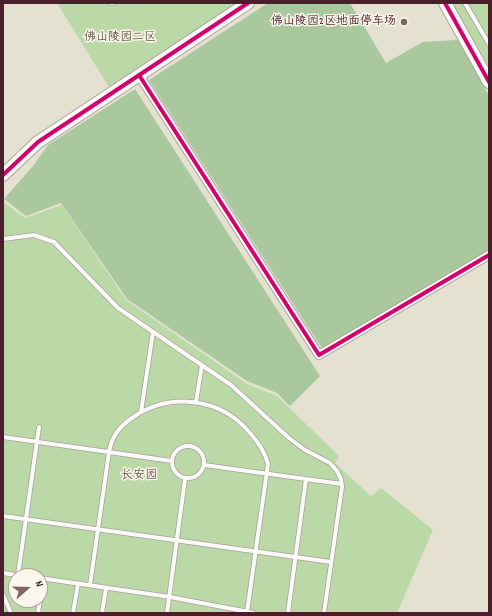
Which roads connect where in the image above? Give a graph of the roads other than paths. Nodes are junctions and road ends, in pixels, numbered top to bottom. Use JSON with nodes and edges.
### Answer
{"nodes":[{"id":1,"x":248,"y":3,"type":"edge"},
{"id":2,"x":445,"y":3,"type":"edge"},
{"id":3,"x":465,"y":3,"type":"edge"},
{"id":4,"x":489,"y":44,"type":"edge"},
{"id":5,"x":138,"y":75,"type":"junction"},
{"id":6,"x":489,"y":82,"type":"edge"},
{"id":7,"x":3,"y":175,"type":"edge"},
{"id":8,"x":3,"y":240,"type":"edge"},
{"id":9,"x":489,"y":255,"type":"edge"},
{"id":10,"x":153,"y":332,"type":"junction"},
{"id":11,"x":202,"y":365,"type":"junction"},
{"id":12,"x":196,"y":402,"type":"junction"},
{"id":13,"x":141,"y":412,"type":"junction"},
{"id":14,"x":39,"y":428,"type":"dead end"},
{"id":15,"x":3,"y":437,"type":"edge"},
{"id":16,"x":37,"y":442,"type":"junction"},
{"id":17,"x":109,"y":452,"type":"junction"},
{"id":18,"x":172,"y":461,"type":"junction"},
{"id":19,"x":204,"y":466,"type":"junction"},
{"id":20,"x":266,"y":474,"type":"junction"},
{"id":21,"x":185,"y":479,"type":"junction"},
{"id":22,"x":306,"y":479,"type":"junction"},
{"id":23,"x":342,"y":484,"type":"junction"},
{"id":24,"x":3,"y":516,"type":"edge"},
{"id":25,"x":26,"y":519,"type":"junction"},
{"id":26,"x":98,"y":529,"type":"junction"},
{"id":27,"x":177,"y":540,"type":"junction"},
{"id":28,"x":256,"y":551,"type":"junction"},
{"id":29,"x":295,"y":557,"type":"junction"},
{"id":30,"x":331,"y":562,"type":"junction"},
{"id":31,"x":21,"y":568,"type":"edge"},
{"id":32,"x":48,"y":580,"type":"edge"},
{"id":33,"x":78,"y":584,"type":"junction"},
{"id":34,"x":90,"y":585,"type":"junction"},
{"id":35,"x":106,"y":588,"type":"junction"},
{"id":36,"x":3,"y":595,"type":"edge"},
{"id":37,"x":170,"y":597,"type":"junction"},
{"id":38,"x":247,"y":612,"type":"junction"},
{"id":39,"x":11,"y":613,"type":"edge"},
{"id":40,"x":73,"y":613,"type":"edge"},
{"id":41,"x":102,"y":613,"type":"edge"},
{"id":42,"x":167,"y":613,"type":"edge"},
{"id":43,"x":254,"y":613,"type":"edge"},
{"id":44,"x":288,"y":613,"type":"edge"},
{"id":45,"x":324,"y":613,"type":"edge"}],
"edges":[{"from":1,"to":5,"type":"street"},
{"from":2,"to":6,"type":"street"},
{"from":3,"to":4,"type":"lane"},
{"from":5,"to":7,"type":"street"},
{"from":5,"to":9,"type":"street"},
{"from":8,"to":10,"type":"lane"},
{"from":10,"to":11,"type":"lane"},
{"from":10,"to":13,"type":"lane"},
{"from":11,"to":12,"type":"lane"},
{"from":11,"to":23,"type":"lane"},
{"from":12,"to":13,"type":"lane"},
{"from":12,"to":20,"type":"lane"},
{"from":13,"to":17,"type":"lane"},
{"from":14,"to":16,"type":"lane"},
{"from":15,"to":16,"type":"lane"},
{"from":16,"to":17,"type":"lane"},
{"from":16,"to":25,"type":"lane"},
{"from":17,"to":18,"type":"lane"},
{"from":17,"to":26,"type":"lane"},
{"from":18,"to":19,"type":"lane"},
{"from":18,"to":21,"type":"lane"},
{"from":19,"to":20,"type":"lane"},
{"from":19,"to":21,"type":"lane"},
{"from":20,"to":22,"type":"lane"},
{"from":20,"to":28,"type":"lane"},
{"from":21,"to":27,"type":"lane"},
{"from":22,"to":23,"type":"lane"},
{"from":22,"to":29,"type":"lane"},
{"from":23,"to":30,"type":"lane"},
{"from":24,"to":25,"type":"lane"},
{"from":25,"to":26,"type":"lane"},
{"from":25,"to":31,"type":"lane"},
{"from":26,"to":27,"type":"lane"},
{"from":26,"to":34,"type":"lane"},
{"from":27,"to":28,"type":"lane"},
{"from":27,"to":37,"type":"lane"},
{"from":28,"to":29,"type":"lane"},
{"from":28,"to":38,"type":"lane"},
{"from":29,"to":30,"type":"lane"},
{"from":29,"to":44,"type":"lane"},
{"from":30,"to":45,"type":"lane"},
{"from":32,"to":33,"type":"lane"},
{"from":33,"to":34,"type":"lane"},
{"from":33,"to":40,"type":"lane"},
{"from":34,"to":35,"type":"lane"},
{"from":35,"to":37,"type":"lane"},
{"from":35,"to":41,"type":"lane"},
{"from":36,"to":39,"type":"lane"},
{"from":37,"to":38,"type":"lane"},
{"from":37,"to":42,"type":"lane"},
{"from":38,"to":43,"type":"lane"}]}
